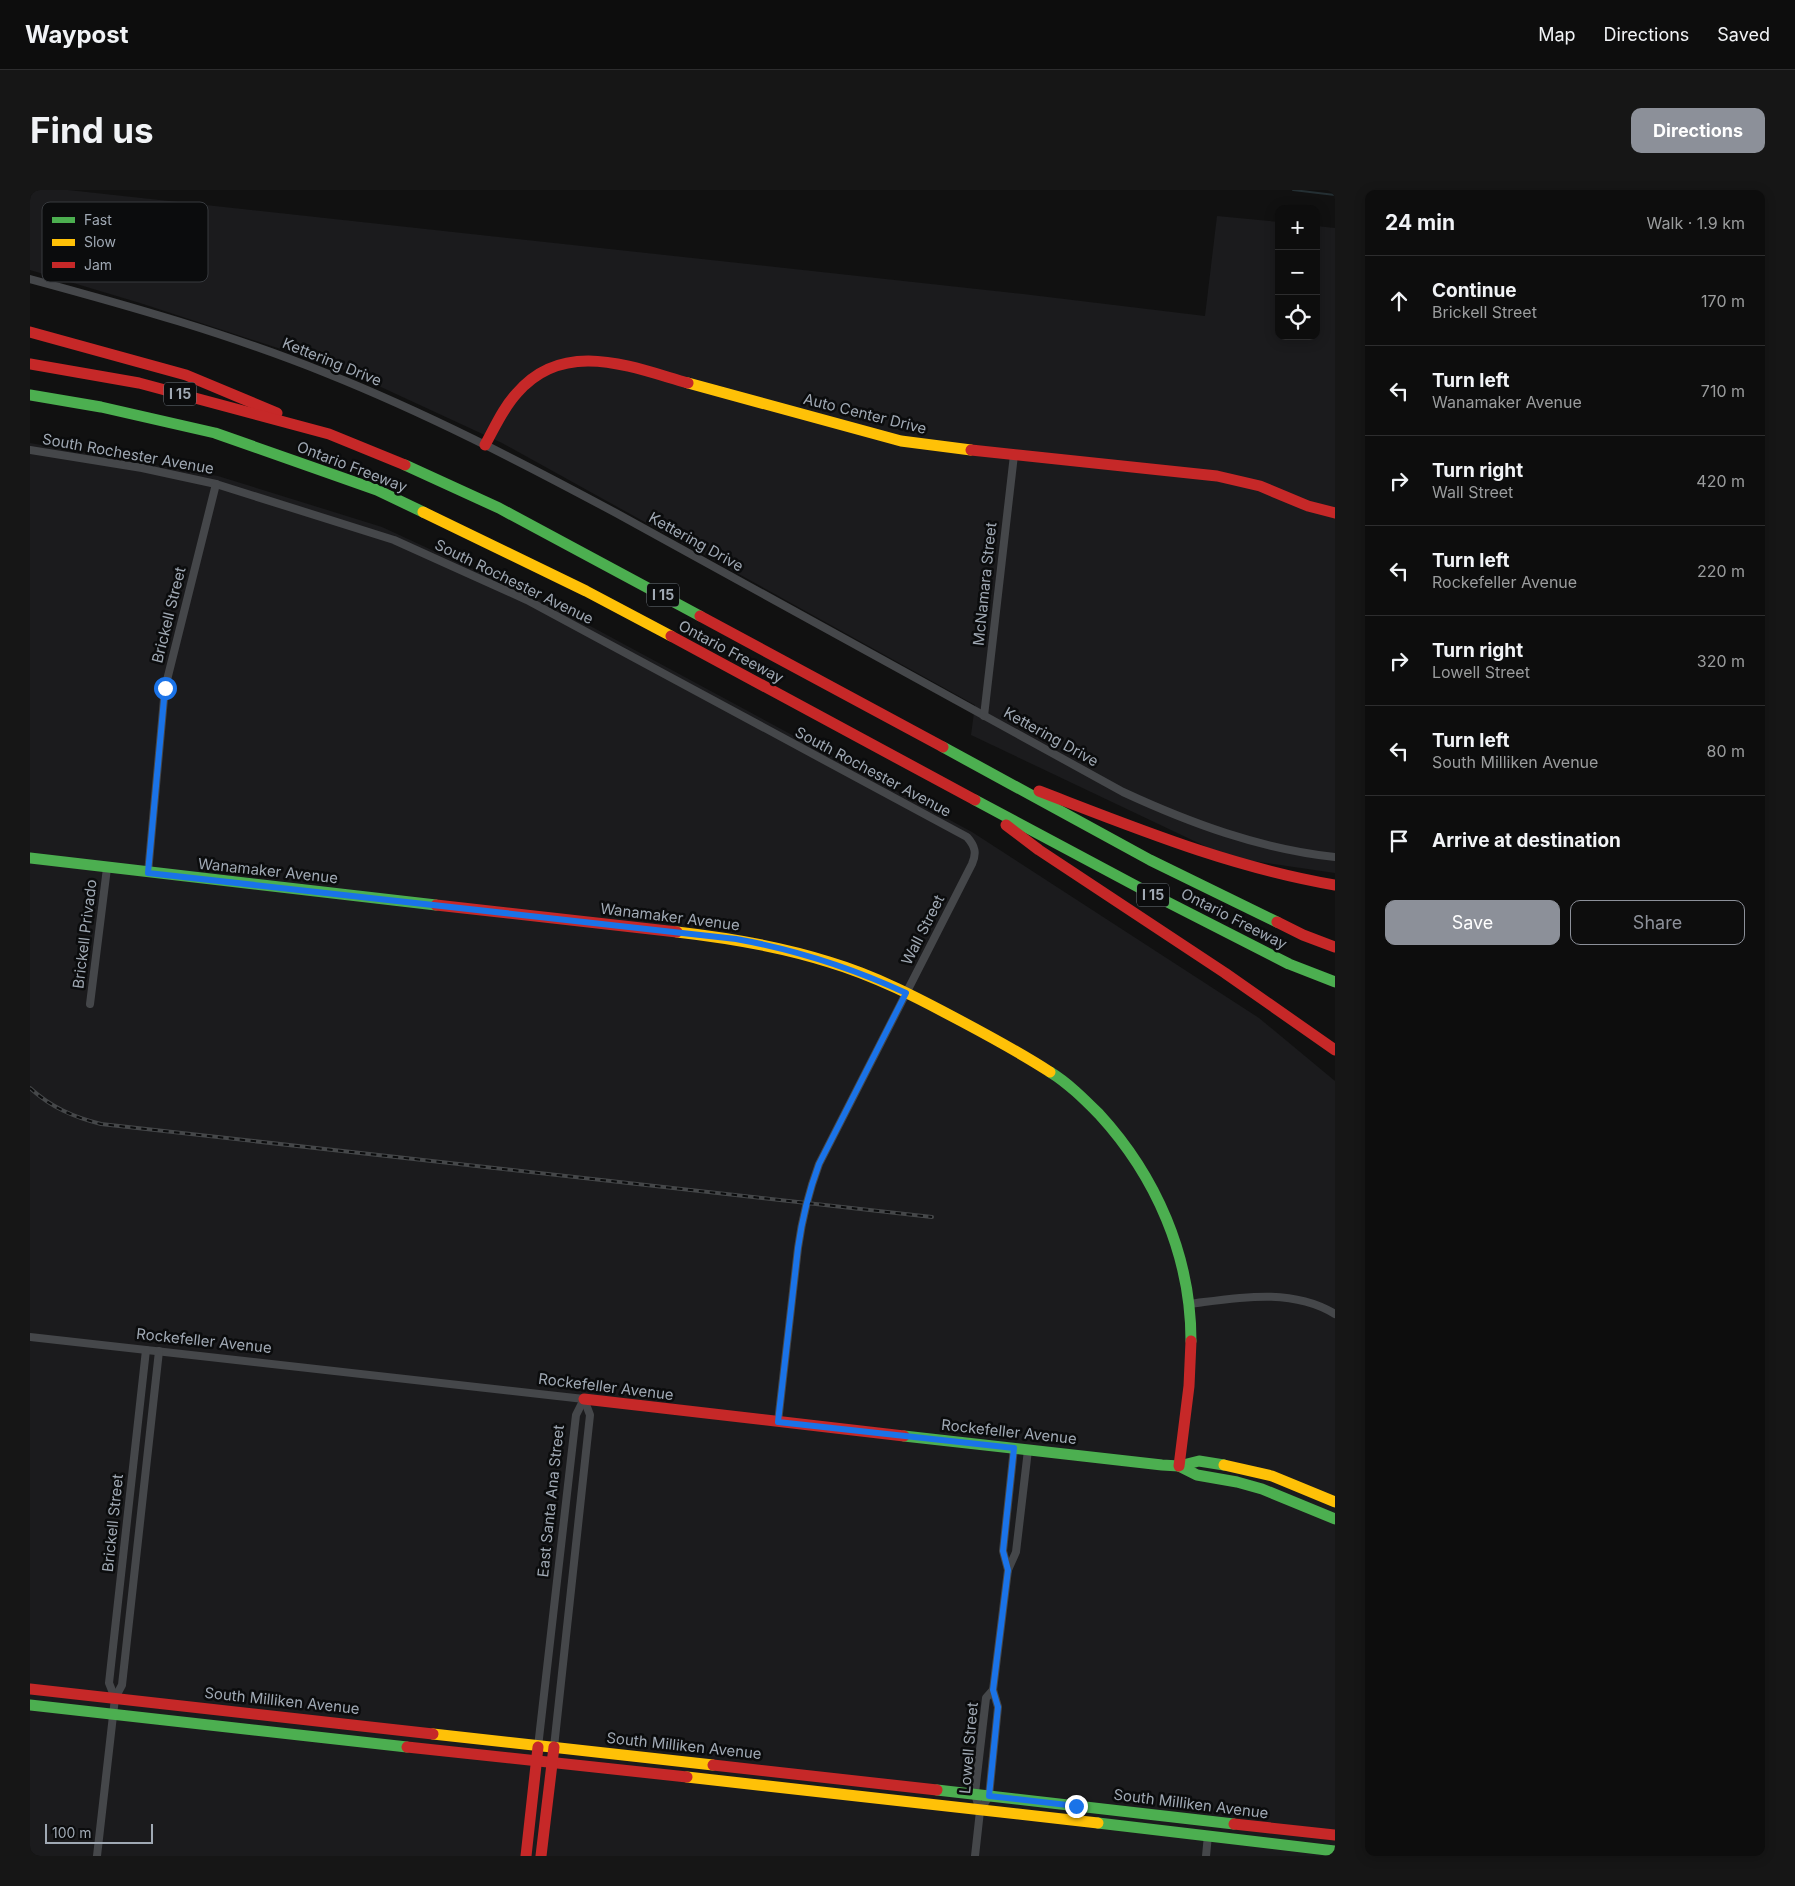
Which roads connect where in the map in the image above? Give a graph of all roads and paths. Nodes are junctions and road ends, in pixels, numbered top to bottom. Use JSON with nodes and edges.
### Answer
{"nodes":[{"id":1,"x":30,"y":279,"type":"edge"},
{"id":2,"x":30,"y":332,"type":"edge"},
{"id":3,"x":30,"y":364,"type":"edge"},
{"id":4,"x":30,"y":396,"type":"edge"},
{"id":5,"x":329,"y":434,"type":"junction"},
{"id":6,"x":485,"y":445,"type":"junction"},
{"id":7,"x":30,"y":450,"type":"edge"},
{"id":8,"x":1014,"y":455,"type":"junction"},
{"id":9,"x":216,"y":484,"type":"junction"},
{"id":10,"x":1335,"y":513,"type":"edge"},
{"id":11,"x":984,"y":716,"type":"junction"},
{"id":12,"x":990,"y":772,"type":"junction"},
{"id":13,"x":974,"y":800,"type":"junction"},
{"id":14,"x":975,"y":848,"type":"joint"},
{"id":15,"x":1335,"y":857,"type":"edge"},
{"id":16,"x":30,"y":858,"type":"edge"},
{"id":17,"x":107,"y":868,"type":"junction"},
{"id":18,"x":148,"y":873,"type":"junction"},
{"id":19,"x":1335,"y":885,"type":"edge"},
{"id":20,"x":1335,"y":947,"type":"edge"},
{"id":21,"x":1335,"y":982,"type":"edge"},
{"id":22,"x":906,"y":993,"type":"junction"},
{"id":23,"x":90,"y":1004,"type":"dead end"},
{"id":24,"x":1335,"y":1050,"type":"edge"},
{"id":25,"x":1189,"y":1304,"type":"junction"},
{"id":26,"x":1335,"y":1314,"type":"edge"},
{"id":27,"x":30,"y":1337,"type":"edge"},
{"id":28,"x":146,"y":1350,"type":"junction"},
{"id":29,"x":160,"y":1352,"type":"junction"},
{"id":30,"x":584,"y":1399,"type":"junction"},
{"id":31,"x":778,"y":1422,"type":"junction"},
{"id":32,"x":1014,"y":1448,"type":"junction"},
{"id":33,"x":1028,"y":1450,"type":"junction"},
{"id":34,"x":1179,"y":1466,"type":"junction"},
{"id":35,"x":1335,"y":1502,"type":"edge"},
{"id":36,"x":1335,"y":1519,"type":"edge"},
{"id":37,"x":1008,"y":1570,"type":"junction"},
{"id":38,"x":30,"y":1689,"type":"edge"},
{"id":39,"x":993,"y":1690,"type":"junction"},
{"id":40,"x":115,"y":1698,"type":"junction"},
{"id":41,"x":30,"y":1705,"type":"edge"},
{"id":42,"x":113,"y":1714,"type":"junction"},
{"id":43,"x":538,"y":1747,"type":"junction"},
{"id":44,"x":554,"y":1747,"type":"junction"},
{"id":45,"x":537,"y":1762,"type":"junction"},
{"id":46,"x":552,"y":1763,"type":"junction"},
{"id":47,"x":975,"y":1794,"type":"junction"},
{"id":48,"x":989,"y":1796,"type":"junction"},
{"id":49,"x":980,"y":1811,"type":"junction"},
{"id":50,"x":1335,"y":1835,"type":"edge"},
{"id":51,"x":1208,"y":1836,"type":"junction"},
{"id":52,"x":1335,"y":1851,"type":"edge"},
{"id":53,"x":97,"y":1856,"type":"edge"},
{"id":54,"x":526,"y":1856,"type":"edge"},
{"id":55,"x":541,"y":1856,"type":"edge"},
{"id":56,"x":975,"y":1856,"type":"edge"},
{"id":57,"x":1206,"y":1856,"type":"edge"}],
"edges":[{"from":1,"to":6,"type":"street","name":"Kettering Drive"},
{"from":2,"to":5,"type":"main road"},
{"from":3,"to":5,"type":"main road","name":"Ontario Freeway","number":"I 15"},
{"from":4,"to":13,"type":"main road","name":"Ontario Freeway","number":"I 15"},
{"from":5,"to":12,"type":"main road","name":"Ontario Freeway","number":"I 15"},
{"from":6,"to":8,"type":"main road","name":"Auto Center Drive"},
{"from":6,"to":11,"type":"street","name":"Kettering Drive"},
{"from":7,"to":9,"type":"street","name":"South Rochester Avenue"},
{"from":8,"to":10,"type":"main road","name":"Auto Center Drive"},
{"from":8,"to":11,"type":"street","name":"McNamara Street"},
{"from":9,"to":14,"type":"street","name":"South Rochester Avenue"},
{"from":9,"to":18,"type":"street","name":"Brickell Street"},
{"from":11,"to":15,"type":"street","name":"Kettering Drive"},
{"from":12,"to":19,"type":"main road"},
{"from":12,"to":20,"type":"main road","name":"Ontario Freeway","number":"I 15"},
{"from":13,"to":21,"type":"main road","name":"Ontario Freeway","number":"I 15"},
{"from":13,"to":24,"type":"main road"},
{"from":14,"to":22,"type":"street","name":"Wall Street"},
{"from":16,"to":17,"type":"main road","name":"Wanamaker Avenue"},
{"from":17,"to":18,"type":"main road","name":"Wanamaker Avenue"},
{"from":17,"to":23,"type":"street","name":"Brickell Privado"},
{"from":18,"to":22,"type":"main road","name":"Wanamaker Avenue"},
{"from":22,"to":25,"type":"main road","name":"Wanamaker Avenue"},
{"from":22,"to":31,"type":"street","name":"Wall Street"},
{"from":25,"to":26,"type":"street"},
{"from":25,"to":34,"type":"main road","name":"Wanamaker Avenue"},
{"from":27,"to":28,"type":"street","name":"Rockefeller Avenue"},
{"from":28,"to":29,"type":"street","name":"Rockefeller Avenue"},
{"from":28,"to":40,"type":"street","name":"Brickell Street"},
{"from":29,"to":30,"type":"street","name":"Rockefeller Avenue"},
{"from":29,"to":40,"type":"street","name":"Brickell Street"},
{"from":30,"to":31,"type":"main road","name":"Rockefeller Avenue"},
{"from":30,"to":43,"type":"street","name":"East Santa Ana Street"},
{"from":30,"to":44,"type":"street","name":"East Santa Ana Street"},
{"from":31,"to":32,"type":"main road","name":"Rockefeller Avenue"},
{"from":32,"to":33,"type":"main road","name":"Rockefeller Avenue"},
{"from":32,"to":37,"type":"street","name":"Lowell Street"},
{"from":33,"to":34,"type":"main road","name":"Rockefeller Avenue"},
{"from":33,"to":37,"type":"street","name":"Lowell Street"},
{"from":34,"to":35,"type":"main road","name":"Rockefeller Avenue"},
{"from":34,"to":36,"type":"main road","name":"Rockefeller Avenue"},
{"from":37,"to":39,"type":"street","name":"Lowell Street"},
{"from":38,"to":40,"type":"main road","name":"South Milliken Avenue"},
{"from":39,"to":47,"type":"street","name":"Lowell Street"},
{"from":39,"to":48,"type":"street","name":"Lowell Street"},
{"from":40,"to":42,"type":"street","name":"Brickell Street"},
{"from":40,"to":43,"type":"main road","name":"South Milliken Avenue"},
{"from":41,"to":42,"type":"main road","name":"South Milliken Avenue"},
{"from":42,"to":45,"type":"main road","name":"South Milliken Avenue"},
{"from":42,"to":53,"type":"street","name":"Brickell Street"},
{"from":43,"to":44,"type":"main road","name":"South Milliken Avenue"},
{"from":43,"to":45,"type":"main road","name":"East Santa Ana Street"},
{"from":44,"to":46,"type":"main road","name":"East Santa Ana Street"},
{"from":44,"to":47,"type":"main road","name":"South Milliken Avenue"},
{"from":45,"to":46,"type":"main road","name":"South Milliken Avenue"},
{"from":45,"to":54,"type":"main road","name":"East Santa Ana Street"},
{"from":46,"to":49,"type":"main road","name":"South Milliken Avenue"},
{"from":46,"to":55,"type":"main road","name":"East Santa Ana Street"},
{"from":47,"to":48,"type":"main road","name":"South Milliken Avenue"},
{"from":47,"to":49,"type":"street","name":"Lowell Street"},
{"from":48,"to":49,"type":"street","name":"Lowell Street"},
{"from":48,"to":50,"type":"main road","name":"South Milliken Avenue"},
{"from":49,"to":51,"type":"main road","name":"South Milliken Avenue"},
{"from":49,"to":56,"type":"street","name":"Lowell Street"},
{"from":51,"to":52,"type":"main road","name":"South Milliken Avenue"},
{"from":51,"to":57,"type":"street"}]}
